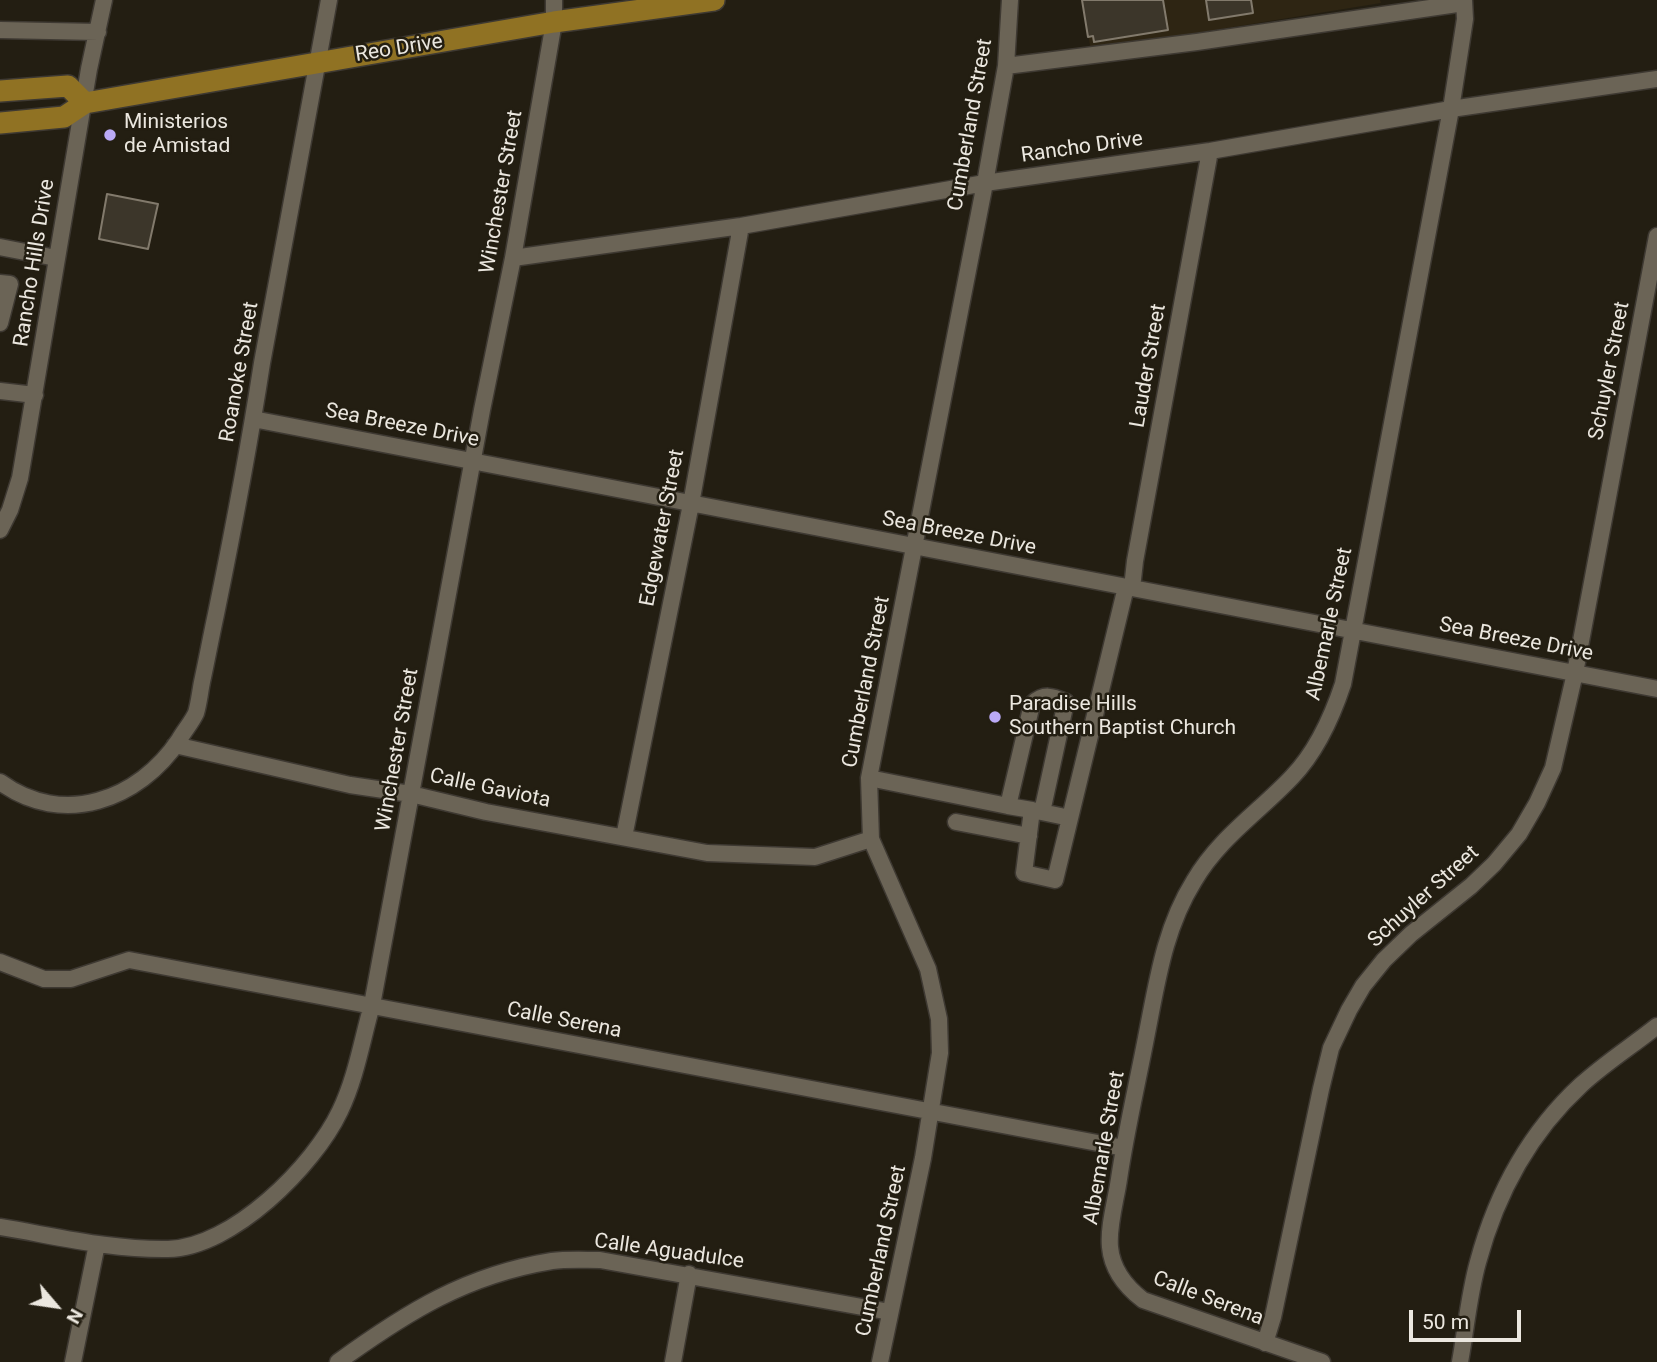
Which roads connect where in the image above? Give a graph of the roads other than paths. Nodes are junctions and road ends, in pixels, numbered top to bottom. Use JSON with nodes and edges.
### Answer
{"nodes":[{"id":1,"x":104,"y":0,"type":"edge"},
{"id":2,"x":328,"y":0,"type":"edge"},
{"id":3,"x":554,"y":0,"type":"edge"},
{"id":4,"x":714,"y":0,"type":"edge"},
{"id":5,"x":1010,"y":0,"type":"edge"},
{"id":6,"x":1464,"y":1,"type":"edge"},
{"id":7,"x":554,"y":22,"type":"junction"},
{"id":8,"x":0,"y":30,"type":"edge"},
{"id":9,"x":98,"y":32,"type":"junction"},
{"id":10,"x":318,"y":63,"type":"junction"},
{"id":11,"x":1006,"y":66,"type":"junction"},
{"id":12,"x":1657,"y":79,"type":"edge"},
{"id":13,"x":0,"y":92,"type":"edge"},
{"id":14,"x":85,"y":103,"type":"junction"},
{"id":15,"x":1451,"y":109,"type":"junction"},
{"id":16,"x":0,"y":123,"type":"edge"},
{"id":17,"x":1210,"y":151,"type":"junction"},
{"id":18,"x":985,"y":183,"type":"junction"},
{"id":19,"x":741,"y":226,"type":"junction"},
{"id":20,"x":1657,"y":236,"type":"edge"},
{"id":21,"x":0,"y":247,"type":"edge"},
{"id":22,"x":56,"y":258,"type":"junction"},
{"id":23,"x":513,"y":258,"type":"junction"},
{"id":24,"x":0,"y":283,"type":"edge"},
{"id":25,"x":1649,"y":322,"type":"edge"},
{"id":26,"x":0,"y":323,"type":"edge"},
{"id":27,"x":0,"y":391,"type":"edge"},
{"id":28,"x":35,"y":395,"type":"junction"},
{"id":29,"x":253,"y":419,"type":"junction"},
{"id":30,"x":473,"y":461,"type":"junction"},
{"id":31,"x":691,"y":504,"type":"junction"},
{"id":32,"x":0,"y":530,"type":"edge"},
{"id":33,"x":915,"y":546,"type":"junction"},
{"id":34,"x":1129,"y":588,"type":"junction"},
{"id":35,"x":1354,"y":631,"type":"junction"},
{"id":36,"x":1575,"y":673,"type":"junction"},
{"id":37,"x":1657,"y":689,"type":"edge"},
{"id":38,"x":1099,"y":694,"type":"junction"},
{"id":39,"x":1066,"y":702,"type":"junction"},
{"id":40,"x":175,"y":745,"type":"junction"},
{"id":41,"x":869,"y":778,"type":"junction"},
{"id":42,"x":0,"y":782,"type":"edge"},
{"id":43,"x":411,"y":794,"type":"junction"},
{"id":44,"x":1008,"y":806,"type":"junction"},
{"id":45,"x":1037,"y":811,"type":"junction"},
{"id":46,"x":1070,"y":818,"type":"junction"},
{"id":47,"x":956,"y":822,"type":"dead end"},
{"id":48,"x":1029,"y":836,"type":"junction"},
{"id":49,"x":624,"y":837,"type":"junction"},
{"id":50,"x":871,"y":839,"type":"junction"},
{"id":51,"x":0,"y":962,"type":"edge"},
{"id":52,"x":372,"y":1005,"type":"junction"},
{"id":53,"x":1657,"y":1026,"type":"edge"},
{"id":54,"x":931,"y":1112,"type":"junction"},
{"id":55,"x":1124,"y":1148,"type":"junction"},
{"id":56,"x":0,"y":1227,"type":"edge"},
{"id":57,"x":97,"y":1244,"type":"junction"},
{"id":58,"x":1109,"y":1244,"type":"joint"},
{"id":59,"x":689,"y":1274,"type":"junction"},
{"id":60,"x":890,"y":1312,"type":"junction"},
{"id":61,"x":1265,"y":1343,"type":"junction"},
{"id":62,"x":73,"y":1362,"type":"edge"},
{"id":63,"x":338,"y":1362,"type":"edge"},
{"id":64,"x":673,"y":1362,"type":"edge"},
{"id":65,"x":880,"y":1362,"type":"edge"},
{"id":66,"x":1322,"y":1362,"type":"edge"},
{"id":67,"x":1460,"y":1362,"type":"edge"}],
"edges":[{"from":1,"to":9,"type":"street","name":"Rancho Hills Drive"},
{"from":2,"to":10,"type":"street","name":"Roanoke Street"},
{"from":3,"to":7,"type":"street","name":"Winchester Street"},
{"from":4,"to":7,"type":"main road","name":"Reo Drive"},
{"from":5,"to":11,"type":"street","name":"Cumberland Street"},
{"from":6,"to":11,"type":"street"},
{"from":6,"to":15,"type":"street","name":"Albemarle Street"},
{"from":7,"to":10,"type":"main road","name":"Reo Drive"},
{"from":7,"to":23,"type":"street","name":"Winchester Street"},
{"from":8,"to":9,"type":"street"},
{"from":9,"to":14,"type":"street","name":"Rancho Hills Drive"},
{"from":10,"to":14,"type":"main road","name":"Reo Drive"},
{"from":10,"to":29,"type":"street","name":"Roanoke Street"},
{"from":11,"to":18,"type":"street","name":"Cumberland Street"},
{"from":12,"to":15,"type":"street","name":"Rancho Drive"},
{"from":13,"to":14,"type":"main road"},
{"from":14,"to":16,"type":"main road","name":"Reo Drive"},
{"from":14,"to":22,"type":"street","name":"Rancho Hills Drive"},
{"from":15,"to":17,"type":"street","name":"Rancho Drive"},
{"from":15,"to":35,"type":"street","name":"Albemarle Street"},
{"from":17,"to":18,"type":"street","name":"Rancho Drive"},
{"from":17,"to":34,"type":"street","name":"Lauder Street"},
{"from":18,"to":19,"type":"street","name":"Rancho Drive"},
{"from":18,"to":33,"type":"street","name":"Cumberland Street"},
{"from":19,"to":23,"type":"street","name":"Rancho Drive"},
{"from":19,"to":31,"type":"street","name":"Edgewater Street"},
{"from":20,"to":25,"type":"street","name":"Schuyler Street"},
{"from":21,"to":22,"type":"street"},
{"from":22,"to":28,"type":"street","name":"Rancho Hills Drive"},
{"from":23,"to":30,"type":"street","name":"Winchester Street"},
{"from":24,"to":26,"type":"street"},
{"from":25,"to":36,"type":"street","name":"Schuyler Street"},
{"from":27,"to":28,"type":"street"},
{"from":28,"to":32,"type":"street","name":"Rancho Hills Drive"},
{"from":29,"to":30,"type":"street","name":"Sea Breeze Drive"},
{"from":29,"to":40,"type":"street","name":"Roanoke Street"},
{"from":30,"to":31,"type":"street","name":"Sea Breeze Drive"},
{"from":30,"to":43,"type":"street","name":"Winchester Street"},
{"from":31,"to":33,"type":"street","name":"Sea Breeze Drive"},
{"from":31,"to":49,"type":"street","name":"Edgewater Street"},
{"from":33,"to":34,"type":"street","name":"Sea Breeze Drive"},
{"from":33,"to":41,"type":"street","name":"Cumberland Street"},
{"from":34,"to":35,"type":"street","name":"Sea Breeze Drive"},
{"from":34,"to":38,"type":"street","name":"Lauder Street"},
{"from":35,"to":36,"type":"street","name":"Sea Breeze Drive"},
{"from":35,"to":55,"type":"street","name":"Albemarle Street"},
{"from":36,"to":37,"type":"street","name":"Sea Breeze Drive"},
{"from":36,"to":61,"type":"street","name":"Schuyler Street"},
{"from":38,"to":39,"type":"street"},
{"from":38,"to":46,"type":"street","name":"Lauder Street"},
{"from":39,"to":44,"type":"street"},
{"from":39,"to":45,"type":"street"},
{"from":40,"to":42,"type":"street"},
{"from":40,"to":43,"type":"street","name":"Calle Gaviota"},
{"from":41,"to":44,"type":"street"},
{"from":41,"to":50,"type":"street","name":"Cumberland Street"},
{"from":43,"to":49,"type":"street","name":"Calle Gaviota"},
{"from":43,"to":52,"type":"street","name":"Winchester Street"},
{"from":44,"to":45,"type":"street"},
{"from":45,"to":46,"type":"street"},
{"from":45,"to":48,"type":"street"},
{"from":46,"to":48,"type":"street","name":"Lauder Street"},
{"from":47,"to":48,"type":"street"},
{"from":49,"to":50,"type":"street","name":"Calle Gaviota"},
{"from":50,"to":54,"type":"street","name":"Cumberland Street"},
{"from":51,"to":52,"type":"street","name":"Calle Serena"},
{"from":52,"to":54,"type":"street","name":"Calle Serena"},
{"from":52,"to":57,"type":"street","name":"Winchester Street"},
{"from":53,"to":67,"type":"street"},
{"from":54,"to":55,"type":"street","name":"Calle Serena"},
{"from":54,"to":60,"type":"street","name":"Cumberland Street"},
{"from":55,"to":58,"type":"street","name":"Albemarle Street"},
{"from":56,"to":57,"type":"street","name":"Winchester Street"},
{"from":57,"to":62,"type":"street"},
{"from":58,"to":61,"type":"street","name":"Calle Serena"},
{"from":59,"to":60,"type":"street","name":"Calle Aguadulce"},
{"from":59,"to":63,"type":"street","name":"Calle Aguadulce"},
{"from":59,"to":64,"type":"street"},
{"from":60,"to":65,"type":"street","name":"Cumberland Street"},
{"from":61,"to":66,"type":"street","name":"Calle Serena"}]}
